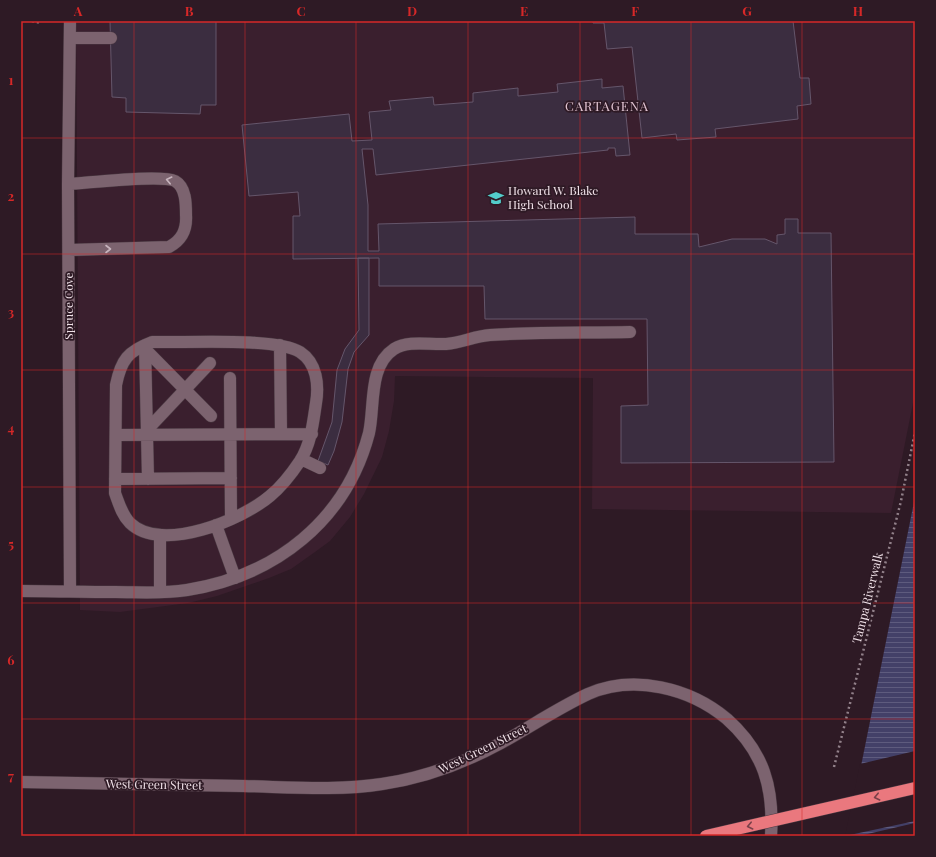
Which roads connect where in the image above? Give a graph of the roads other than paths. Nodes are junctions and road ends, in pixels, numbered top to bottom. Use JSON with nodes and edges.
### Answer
{"nodes":[{"id":1,"x":70,"y":21,"type":"edge"},
{"id":2,"x":70,"y":38,"type":"junction"},
{"id":3,"x":111,"y":38,"type":"dead end"},
{"id":4,"x":68,"y":184,"type":"junction"},
{"id":5,"x":69,"y":250,"type":"junction"},
{"id":6,"x":630,"y":332,"type":"dead end"},
{"id":7,"x":280,"y":345,"type":"junction"},
{"id":8,"x":145,"y":347,"type":"junction"},
{"id":9,"x":210,"y":363,"type":"dead end"},
{"id":10,"x":230,"y":378,"type":"dead end"},
{"id":11,"x":185,"y":389,"type":"junction"},
{"id":12,"x":212,"y":416,"type":"dead end"},
{"id":13,"x":147,"y":432,"type":"junction"},
{"id":14,"x":116,"y":434,"type":"junction"},
{"id":15,"x":231,"y":434,"type":"junction"},
{"id":16,"x":281,"y":434,"type":"junction"},
{"id":17,"x":312,"y":434,"type":"junction"},
{"id":18,"x":301,"y":459,"type":"junction"},
{"id":19,"x":320,"y":468,"type":"dead end"},
{"id":20,"x":231,"y":478,"type":"junction"},
{"id":21,"x":116,"y":479,"type":"junction"},
{"id":22,"x":148,"y":479,"type":"junction"},
{"id":23,"x":231,"y":519,"type":"junction"},
{"id":24,"x":216,"y":525,"type":"junction"},
{"id":25,"x":160,"y":535,"type":"junction"},
{"id":26,"x":235,"y":578,"type":"junction"},
{"id":27,"x":21,"y":591,"type":"edge"},
{"id":28,"x":70,"y":592,"type":"junction"},
{"id":29,"x":160,"y":592,"type":"junction"},
{"id":30,"x":21,"y":782,"type":"edge"},
{"id":31,"x":915,"y":788,"type":"edge"},
{"id":32,"x":706,"y":836,"type":"edge"},
{"id":33,"x":771,"y":836,"type":"edge"}],
"edges":[{"from":1,"to":2,"type":"street","name":"Spruce Cove"},
{"from":2,"to":3,"type":"street"},
{"from":2,"to":4,"type":"street","name":"Spruce Cove"},
{"from":4,"to":5,"type":"street","name":"Spruce Cove"},
{"from":5,"to":4,"type":"street","one_way":true},
{"from":5,"to":28,"type":"street","name":"Spruce Cove"},
{"from":6,"to":26,"type":"street"},
{"from":7,"to":8,"type":"street"},
{"from":7,"to":16,"type":"street"},
{"from":7,"to":17,"type":"street"},
{"from":8,"to":11,"type":"street"},
{"from":8,"to":13,"type":"street"},
{"from":8,"to":14,"type":"street"},
{"from":9,"to":11,"type":"street"},
{"from":10,"to":15,"type":"street"},
{"from":11,"to":12,"type":"street"},
{"from":11,"to":13,"type":"street"},
{"from":13,"to":14,"type":"street"},
{"from":13,"to":15,"type":"street"},
{"from":13,"to":22,"type":"street"},
{"from":14,"to":21,"type":"street"},
{"from":15,"to":16,"type":"street"},
{"from":15,"to":20,"type":"street"},
{"from":16,"to":17,"type":"street"},
{"from":17,"to":18,"type":"street"},
{"from":18,"to":19,"type":"street"},
{"from":18,"to":23,"type":"street"},
{"from":20,"to":22,"type":"street"},
{"from":20,"to":23,"type":"street"},
{"from":21,"to":22,"type":"street"},
{"from":21,"to":25,"type":"street"},
{"from":23,"to":24,"type":"street"},
{"from":24,"to":25,"type":"street"},
{"from":24,"to":26,"type":"street"},
{"from":25,"to":29,"type":"street"},
{"from":26,"to":29,"type":"street"},
{"from":27,"to":28,"type":"street"},
{"from":28,"to":29,"type":"street"},
{"from":30,"to":33,"type":"street","name":"West Green Street"},
{"from":31,"to":32,"type":"highway","one_way":true,"bridge":true}]}
